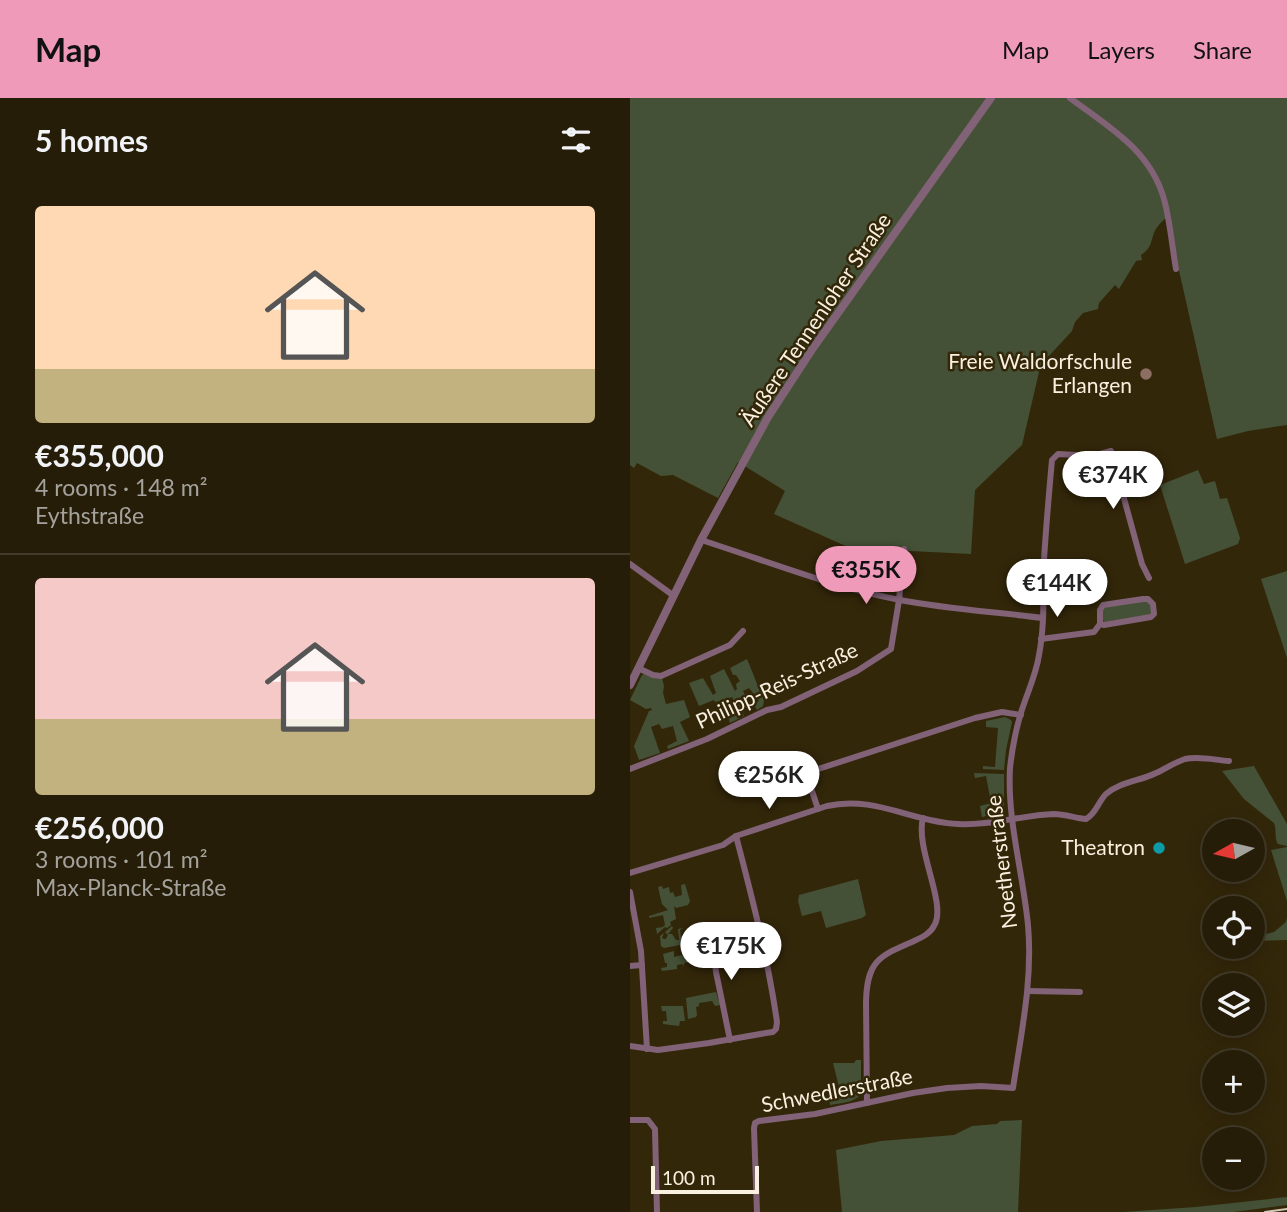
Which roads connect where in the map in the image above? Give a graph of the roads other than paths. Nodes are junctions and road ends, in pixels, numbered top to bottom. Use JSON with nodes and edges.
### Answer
{"nodes":[{"id":1,"x":991,"y":98,"type":"edge"},
{"id":2,"x":1070,"y":98,"type":"edge"},
{"id":3,"x":1176,"y":269,"type":"dead end"},
{"id":4,"x":701,"y":540,"type":"junction"},
{"id":5,"x":904,"y":549,"type":"dead end"},
{"id":6,"x":630,"y":565,"type":"edge"},
{"id":7,"x":1149,"y":578,"type":"dead end"},
{"id":8,"x":674,"y":596,"type":"junction"},
{"id":9,"x":899,"y":600,"type":"junction"},
{"id":10,"x":1043,"y":618,"type":"junction"},
{"id":11,"x":1100,"y":624,"type":"junction"},
{"id":12,"x":743,"y":631,"type":"dead end"},
{"id":13,"x":1041,"y":639,"type":"junction"},
{"id":14,"x":638,"y":668,"type":"junction"},
{"id":15,"x":630,"y":685,"type":"edge"},
{"id":16,"x":1021,"y":715,"type":"junction"},
{"id":17,"x":1229,"y":761,"type":"dead end"},
{"id":18,"x":630,"y":769,"type":"edge"},
{"id":19,"x":818,"y":809,"type":"junction"},
{"id":20,"x":923,"y":818,"type":"junction"},
{"id":21,"x":1013,"y":819,"type":"junction"},
{"id":22,"x":736,"y":836,"type":"junction"},
{"id":23,"x":630,"y":873,"type":"edge"},
{"id":24,"x":630,"y":892,"type":"edge"},
{"id":25,"x":711,"y":927,"type":"dead end"},
{"id":26,"x":642,"y":965,"type":"junction"},
{"id":27,"x":630,"y":966,"type":"edge"},
{"id":28,"x":1028,"y":991,"type":"junction"},
{"id":29,"x":1080,"y":992,"type":"dead end"},
{"id":30,"x":730,"y":1040,"type":"junction"},
{"id":31,"x":630,"y":1046,"type":"edge"},
{"id":32,"x":647,"y":1049,"type":"junction"},
{"id":33,"x":1013,"y":1088,"type":"joint"},
{"id":34,"x":867,"y":1103,"type":"junction"},
{"id":35,"x":630,"y":1120,"type":"edge"},
{"id":36,"x":657,"y":1212,"type":"edge"},
{"id":37,"x":757,"y":1212,"type":"edge"}],
"edges":[{"from":1,"to":4,"type":"street","name":"Äußere Tennenloher Straße"},
{"from":2,"to":3,"type":"street"},
{"from":4,"to":8,"type":"street","name":"Äußere Tennenloher Straße"},
{"from":4,"to":9,"type":"street"},
{"from":5,"to":9,"type":"street","name":"Philipp-Reis-Straße"},
{"from":6,"to":8,"type":"street"},
{"from":7,"to":10,"type":"street","name":"Noetherstraße"},
{"from":8,"to":14,"type":"street","name":"Äußere Tennenloher Straße"},
{"from":9,"to":10,"type":"street"},
{"from":9,"to":18,"type":"street","name":"Philipp-Reis-Straße"},
{"from":10,"to":13,"type":"street","name":"Noetherstraße"},
{"from":11,"to":11,"type":"street"},
{"from":11,"to":13,"type":"street"},
{"from":12,"to":14,"type":"street"},
{"from":13,"to":16,"type":"street","name":"Noetherstraße"},
{"from":14,"to":15,"type":"street","name":"Äußere Tennenloher Straße"},
{"from":16,"to":19,"type":"street"},
{"from":16,"to":21,"type":"street","name":"Noetherstraße"},
{"from":17,"to":21,"type":"street"},
{"from":19,"to":20,"type":"street"},
{"from":19,"to":22,"type":"street"},
{"from":20,"to":21,"type":"street"},
{"from":20,"to":34,"type":"street"},
{"from":21,"to":28,"type":"street","name":"Noetherstraße"},
{"from":22,"to":23,"type":"street"},
{"from":22,"to":30,"type":"street"},
{"from":24,"to":26,"type":"street"},
{"from":25,"to":30,"type":"street"},
{"from":26,"to":27,"type":"street"},
{"from":26,"to":32,"type":"street"},
{"from":28,"to":29,"type":"street"},
{"from":28,"to":33,"type":"street","name":"Noetherstraße"},
{"from":30,"to":32,"type":"street"},
{"from":31,"to":32,"type":"street"},
{"from":33,"to":34,"type":"street","name":"Schwedlerstraße"},
{"from":34,"to":37,"type":"street","name":"Schwedlerstraße"},
{"from":35,"to":36,"type":"street"}]}
